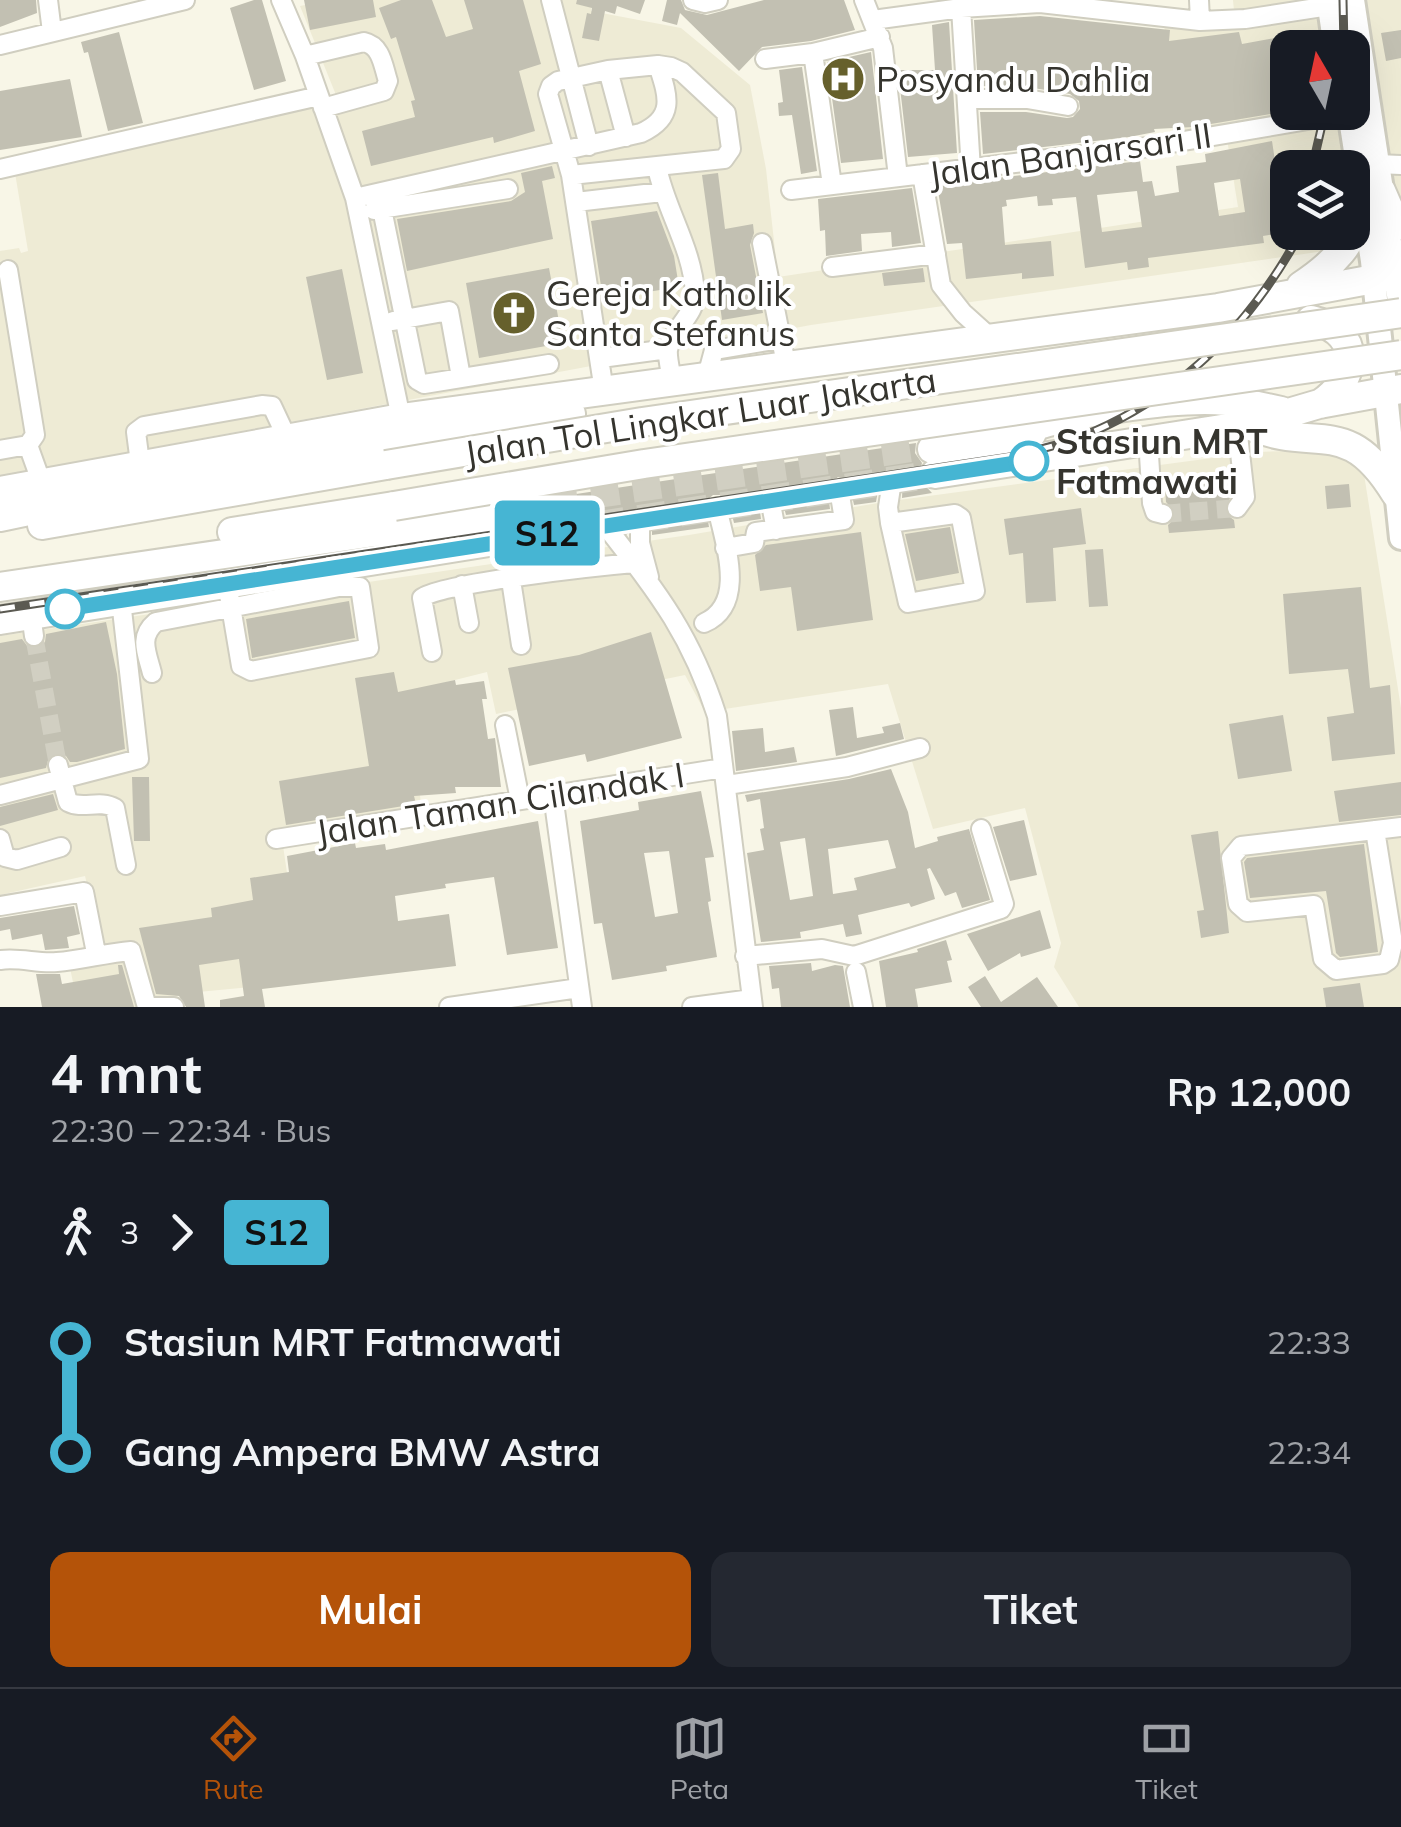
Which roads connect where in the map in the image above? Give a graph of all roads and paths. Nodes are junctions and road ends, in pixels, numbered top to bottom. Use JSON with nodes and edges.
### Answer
{"nodes":[{"id":1,"x":48,"y":0,"type":"edge"},
{"id":2,"x":185,"y":0,"type":"edge"},
{"id":3,"x":281,"y":0,"type":"edge"},
{"id":4,"x":551,"y":0,"type":"edge"},
{"id":5,"x":693,"y":0,"type":"edge"},
{"id":6,"x":718,"y":0,"type":"edge"},
{"id":7,"x":864,"y":0,"type":"edge"},
{"id":8,"x":1200,"y":0,"type":"edge"},
{"id":9,"x":1353,"y":0,"type":"edge"},
{"id":10,"x":1328,"y":3,"type":"edge"},
{"id":11,"x":970,"y":5,"type":"edge"},
{"id":12,"x":1200,"y":21,"type":"junction"},
{"id":13,"x":876,"y":29,"type":"junction"},
{"id":14,"x":1332,"y":30,"type":"edge"},
{"id":15,"x":52,"y":32,"type":"junction"},
{"id":16,"x":0,"y":45,"type":"edge"},
{"id":17,"x":813,"y":53,"type":"junction"},
{"id":18,"x":305,"y":56,"type":"junction"},
{"id":19,"x":765,"y":59,"type":"dead end"},
{"id":20,"x":658,"y":65,"type":"junction"},
{"id":21,"x":608,"y":70,"type":"junction"},
{"id":22,"x":571,"y":78,"type":"junction"},
{"id":23,"x":966,"y":100,"type":"junction"},
{"id":24,"x":321,"y":102,"type":"junction"},
{"id":25,"x":1068,"y":106,"type":"dead end"},
{"id":26,"x":1270,"y":126,"type":"edge"},
{"id":27,"x":1355,"y":130,"type":"edge"},
{"id":28,"x":626,"y":136,"type":"junction"},
{"id":29,"x":590,"y":146,"type":"junction"},
{"id":30,"x":565,"y":153,"type":"junction"},
{"id":31,"x":669,"y":165,"type":"junction"},
{"id":32,"x":1401,"y":165,"type":"edge"},
{"id":33,"x":0,"y":169,"type":"edge"},
{"id":34,"x":971,"y":170,"type":"junction"},
{"id":35,"x":922,"y":174,"type":"junction"},
{"id":36,"x":571,"y":176,"type":"junction"},
{"id":37,"x":898,"y":177,"type":"junction"},
{"id":38,"x":832,"y":185,"type":"junction"},
{"id":39,"x":1374,"y":187,"type":"junction"},
{"id":40,"x":508,"y":188,"type":"dead end"},
{"id":41,"x":791,"y":190,"type":"dead end"},
{"id":42,"x":662,"y":192,"type":"junction"},
{"id":43,"x":576,"y":202,"type":"junction"},
{"id":44,"x":357,"y":205,"type":"junction"},
{"id":45,"x":382,"y":209,"type":"junction"},
{"id":46,"x":1401,"y":225,"type":"edge"},
{"id":47,"x":762,"y":243,"type":"dead end"},
{"id":48,"x":936,"y":254,"type":"junction"},
{"id":49,"x":832,"y":267,"type":"dead end"},
{"id":50,"x":8,"y":270,"type":"dead end"},
{"id":51,"x":1390,"y":276,"type":"edge"},
{"id":52,"x":1272,"y":297,"type":"junction"},
{"id":53,"x":1401,"y":313,"type":"edge"},
{"id":54,"x":404,"y":318,"type":"junction"},
{"id":55,"x":381,"y":324,"type":"junction"},
{"id":56,"x":1027,"y":335,"type":"junction"},
{"id":57,"x":982,"y":341,"type":"junction"},
{"id":58,"x":668,"y":349,"type":"junction"},
{"id":59,"x":783,"y":352,"type":"junction"},
{"id":60,"x":1401,"y":355,"type":"edge"},
{"id":61,"x":601,"y":358,"type":"junction"},
{"id":62,"x":549,"y":364,"type":"dead end"},
{"id":63,"x":461,"y":378,"type":"junction"},
{"id":64,"x":689,"y":379,"type":"junction"},
{"id":65,"x":1394,"y":390,"type":"edge"},
{"id":66,"x":604,"y":391,"type":"junction"},
{"id":67,"x":1306,"y":409,"type":"junction"},
{"id":68,"x":401,"y":418,"type":"junction"},
{"id":69,"x":1242,"y":425,"type":"junction"},
{"id":70,"x":1004,"y":435,"type":"junction"},
{"id":71,"x":287,"y":438,"type":"junction"},
{"id":72,"x":1143,"y":439,"type":"junction"},
{"id":73,"x":28,"y":444,"type":"junction"},
{"id":74,"x":0,"y":450,"type":"edge"},
{"id":75,"x":140,"y":463,"type":"junction"},
{"id":76,"x":892,"y":481,"type":"dead end"},
{"id":77,"x":42,"y":484,"type":"junction"},
{"id":78,"x":839,"y":488,"type":"dead end"},
{"id":79,"x":0,"y":491,"type":"edge"},
{"id":80,"x":1396,"y":494,"type":"junction"},
{"id":81,"x":770,"y":499,"type":"dead end"},
{"id":82,"x":718,"y":507,"type":"dead end"},
{"id":83,"x":1237,"y":508,"type":"dead end"},
{"id":84,"x":1163,"y":514,"type":"dead end"},
{"id":85,"x":0,"y":517,"type":"edge"},
{"id":86,"x":640,"y":518,"type":"dead end"},
{"id":87,"x":890,"y":523,"type":"junction"},
{"id":88,"x":604,"y":524,"type":"dead end"},
{"id":89,"x":776,"y":530,"type":"junction"},
{"id":90,"x":0,"y":532,"type":"edge"},
{"id":91,"x":1401,"y":538,"type":"edge"},
{"id":92,"x":725,"y":548,"type":"junction"},
{"id":93,"x":634,"y":563,"type":"junction"},
{"id":94,"x":0,"y":572,"type":"edge"},
{"id":95,"x":337,"y":577,"type":"junction"},
{"id":96,"x":511,"y":580,"type":"junction"},
{"id":97,"x":652,"y":583,"type":"junction"},
{"id":98,"x":462,"y":585,"type":"junction"},
{"id":99,"x":0,"y":587,"type":"edge"},
{"id":100,"x":229,"y":594,"type":"junction"},
{"id":101,"x":121,"y":601,"type":"junction"},
{"id":102,"x":0,"y":620,"type":"edge"},
{"id":103,"x":469,"y":623,"type":"dead end"},
{"id":104,"x":704,"y":623,"type":"dead end"},
{"id":105,"x":521,"y":645,"type":"dead end"},
{"id":106,"x":432,"y":652,"type":"dead end"},
{"id":107,"x":152,"y":673,"type":"dead end"},
{"id":108,"x":505,"y":725,"type":"dead end"},
{"id":109,"x":920,"y":748,"type":"dead end"},
{"id":110,"x":59,"y":772,"type":"junction"},
{"id":111,"x":725,"y":776,"type":"junction"},
{"id":112,"x":0,"y":795,"type":"edge"},
{"id":113,"x":553,"y":795,"type":"junction"},
{"id":114,"x":520,"y":800,"type":"junction"},
{"id":115,"x":1401,"y":827,"type":"edge"},
{"id":116,"x":981,"y":830,"type":"dead end"},
{"id":117,"x":1375,"y":830,"type":"junction"},
{"id":118,"x":0,"y":839,"type":"edge"},
{"id":119,"x":276,"y":839,"type":"dead end"},
{"id":120,"x":62,"y":847,"type":"dead end"},
{"id":121,"x":126,"y":864,"type":"dead end"},
{"id":122,"x":0,"y":906,"type":"edge"},
{"id":123,"x":1397,"y":942,"type":"edge"},
{"id":124,"x":96,"y":953,"type":"junction"},
{"id":125,"x":745,"y":956,"type":"junction"},
{"id":126,"x":0,"y":960,"type":"edge"},
{"id":127,"x":856,"y":972,"type":"dead end"},
{"id":128,"x":581,"y":998,"type":"edge"},
{"id":129,"x":752,"y":1003,"type":"edge"},
{"id":130,"x":457,"y":1006,"type":"edge"},
{"id":131,"x":149,"y":1007,"type":"edge"},
{"id":132,"x":174,"y":1007,"type":"edge"},
{"id":133,"x":449,"y":1007,"type":"edge"},
{"id":134,"x":692,"y":1007,"type":"edge"},
{"id":135,"x":863,"y":1007,"type":"edge"}],
"edges":[{"from":1,"to":15,"type":"street"},
{"from":2,"to":15,"type":"street"},
{"from":3,"to":18,"type":"street"},
{"from":4,"to":22,"type":"street"},
{"from":5,"to":6,"type":"street"},
{"from":7,"to":13,"type":"street"},
{"from":8,"to":12,"type":"street"},
{"from":9,"to":39,"type":"main road"},
{"from":10,"to":12,"type":"street"},
{"from":10,"to":14,"type":"main road"},
{"from":11,"to":12,"type":"street"},
{"from":11,"to":13,"type":"street"},
{"from":11,"to":23,"type":"street"},
{"from":13,"to":17,"type":"street"},
{"from":13,"to":37,"type":"street"},
{"from":15,"to":16,"type":"street"},
{"from":17,"to":19,"type":"street"},
{"from":17,"to":38,"type":"street"},
{"from":18,"to":24,"type":"street"},
{"from":18,"to":24,"type":"street"},
{"from":20,"to":21,"type":"street"},
{"from":20,"to":28,"type":"street"},
{"from":20,"to":31,"type":"street"},
{"from":21,"to":22,"type":"street"},
{"from":21,"to":28,"type":"street"},
{"from":22,"to":29,"type":"street"},
{"from":22,"to":30,"type":"street"},
{"from":23,"to":25,"type":"street"},
{"from":23,"to":34,"type":"street"},
{"from":24,"to":33,"type":"street"},
{"from":24,"to":44,"type":"street"},
{"from":26,"to":34,"type":"street","name":"Jalan Banjarsari II"},
{"from":27,"to":39,"type":"main road"},
{"from":28,"to":29,"type":"street"},
{"from":29,"to":30,"type":"street"},
{"from":30,"to":36,"type":"street"},
{"from":30,"to":44,"type":"street"},
{"from":31,"to":36,"type":"street"},
{"from":31,"to":42,"type":"street"},
{"from":32,"to":39,"type":"street"},
{"from":34,"to":35,"type":"street","name":"Jalan Banjarsari II"},
{"from":35,"to":37,"type":"street","name":"Jalan Banjarsari II"},
{"from":35,"to":48,"type":"street"},
{"from":36,"to":43,"type":"street"},
{"from":37,"to":38,"type":"street","name":"Jalan Banjarsari II"},
{"from":38,"to":41,"type":"street","name":"Jalan Banjarsari II"},
{"from":39,"to":46,"type":"highway"},
{"from":39,"to":51,"type":"main road"},
{"from":39,"to":52,"type":"highway"},
{"from":40,"to":45,"type":"street"},
{"from":42,"to":43,"type":"street"},
{"from":42,"to":58,"type":"street"},
{"from":43,"to":61,"type":"street"},
{"from":44,"to":45,"type":"street"},
{"from":44,"to":55,"type":"street"},
{"from":45,"to":54,"type":"street"},
{"from":47,"to":59,"type":"street"},
{"from":48,"to":49,"type":"street"},
{"from":48,"to":57,"type":"street"},
{"from":50,"to":73,"type":"street"},
{"from":51,"to":52,"type":"highway"},
{"from":51,"to":53,"type":"main road"},
{"from":51,"to":65,"type":"main road"},
{"from":52,"to":56,"type":"highway"},
{"from":53,"to":90,"type":"highway","name":"Jalan Tol Lingkar Luar Jakarta","bridge":true},
{"from":54,"to":55,"type":"street"},
{"from":54,"to":63,"type":"street"},
{"from":54,"to":63,"type":"street"},
{"from":55,"to":68,"type":"street"},
{"from":56,"to":57,"type":"highway"},
{"from":56,"to":67,"type":"highway"},
{"from":57,"to":59,"type":"highway"},
{"from":57,"to":85,"type":"highway"},
{"from":58,"to":61,"type":"street"},
{"from":58,"to":64,"type":"street"},
{"from":59,"to":64,"type":"highway"},
{"from":60,"to":94,"type":"highway","name":"Jalan Tol Lingkar Luar Jakarta","bridge":true},
{"from":61,"to":66,"type":"street"},
{"from":62,"to":63,"type":"street"},
{"from":64,"to":66,"type":"highway"},
{"from":65,"to":67,"type":"highway"},
{"from":65,"to":80,"type":"main road"},
{"from":66,"to":68,"type":"highway"},
{"from":67,"to":69,"type":"highway"},
{"from":67,"to":70,"type":"highway"},
{"from":68,"to":71,"type":"highway"},
{"from":69,"to":72,"type":"highway"},
{"from":69,"to":80,"type":"highway"},
{"from":69,"to":83,"type":"street"},
{"from":70,"to":72,"type":"highway"},
{"from":70,"to":72,"type":"highway"},
{"from":71,"to":75,"type":"highway"},
{"from":71,"to":75,"type":"street"},
{"from":72,"to":84,"type":"street"},
{"from":73,"to":74,"type":"street"},
{"from":73,"to":77,"type":"street"},
{"from":75,"to":77,"type":"highway"},
{"from":76,"to":87,"type":"street"},
{"from":77,"to":79,"type":"highway"},
{"from":78,"to":89,"type":"street"},
{"from":80,"to":91,"type":"main road"},
{"from":81,"to":89,"type":"street"},
{"from":82,"to":92,"type":"street"},
{"from":86,"to":97,"type":"street"},
{"from":87,"to":87,"type":"street"},
{"from":88,"to":93,"type":"street"},
{"from":89,"to":92,"type":"street"},
{"from":92,"to":104,"type":"street"},
{"from":93,"to":96,"type":"street"},
{"from":93,"to":97,"type":"street"},
{"from":95,"to":99,"type":"highway"},
{"from":95,"to":100,"type":"highway"},
{"from":95,"to":100,"type":"street"},
{"from":96,"to":98,"type":"street"},
{"from":96,"to":105,"type":"street"},
{"from":97,"to":111,"type":"street"},
{"from":98,"to":103,"type":"street"},
{"from":98,"to":106,"type":"street"},
{"from":100,"to":101,"type":"highway"},
{"from":100,"to":107,"type":"street"},
{"from":101,"to":102,"type":"highway"},
{"from":101,"to":110,"type":"street"},
{"from":108,"to":114,"type":"street"},
{"from":109,"to":111,"type":"street","name":"Jalan Taman Cilandak I"},
{"from":110,"to":112,"type":"street"},
{"from":110,"to":121,"type":"street"},
{"from":111,"to":113,"type":"street","name":"Jalan Taman Cilandak I"},
{"from":111,"to":125,"type":"street"},
{"from":113,"to":114,"type":"street","name":"Jalan Taman Cilandak I"},
{"from":113,"to":128,"type":"street"},
{"from":114,"to":119,"type":"street","name":"Jalan Taman Cilandak I"},
{"from":115,"to":117,"type":"street"},
{"from":116,"to":125,"type":"street"},
{"from":117,"to":123,"type":"street"},
{"from":117,"to":123,"type":"street"},
{"from":118,"to":120,"type":"street"},
{"from":122,"to":124,"type":"street"},
{"from":124,"to":126,"type":"street"},
{"from":124,"to":131,"type":"street"},
{"from":125,"to":129,"type":"street"},
{"from":127,"to":135,"type":"street"},
{"from":128,"to":130,"type":"street"},
{"from":129,"to":134,"type":"street"},
{"from":130,"to":133,"type":"street"},
{"from":131,"to":132,"type":"street"}]}
